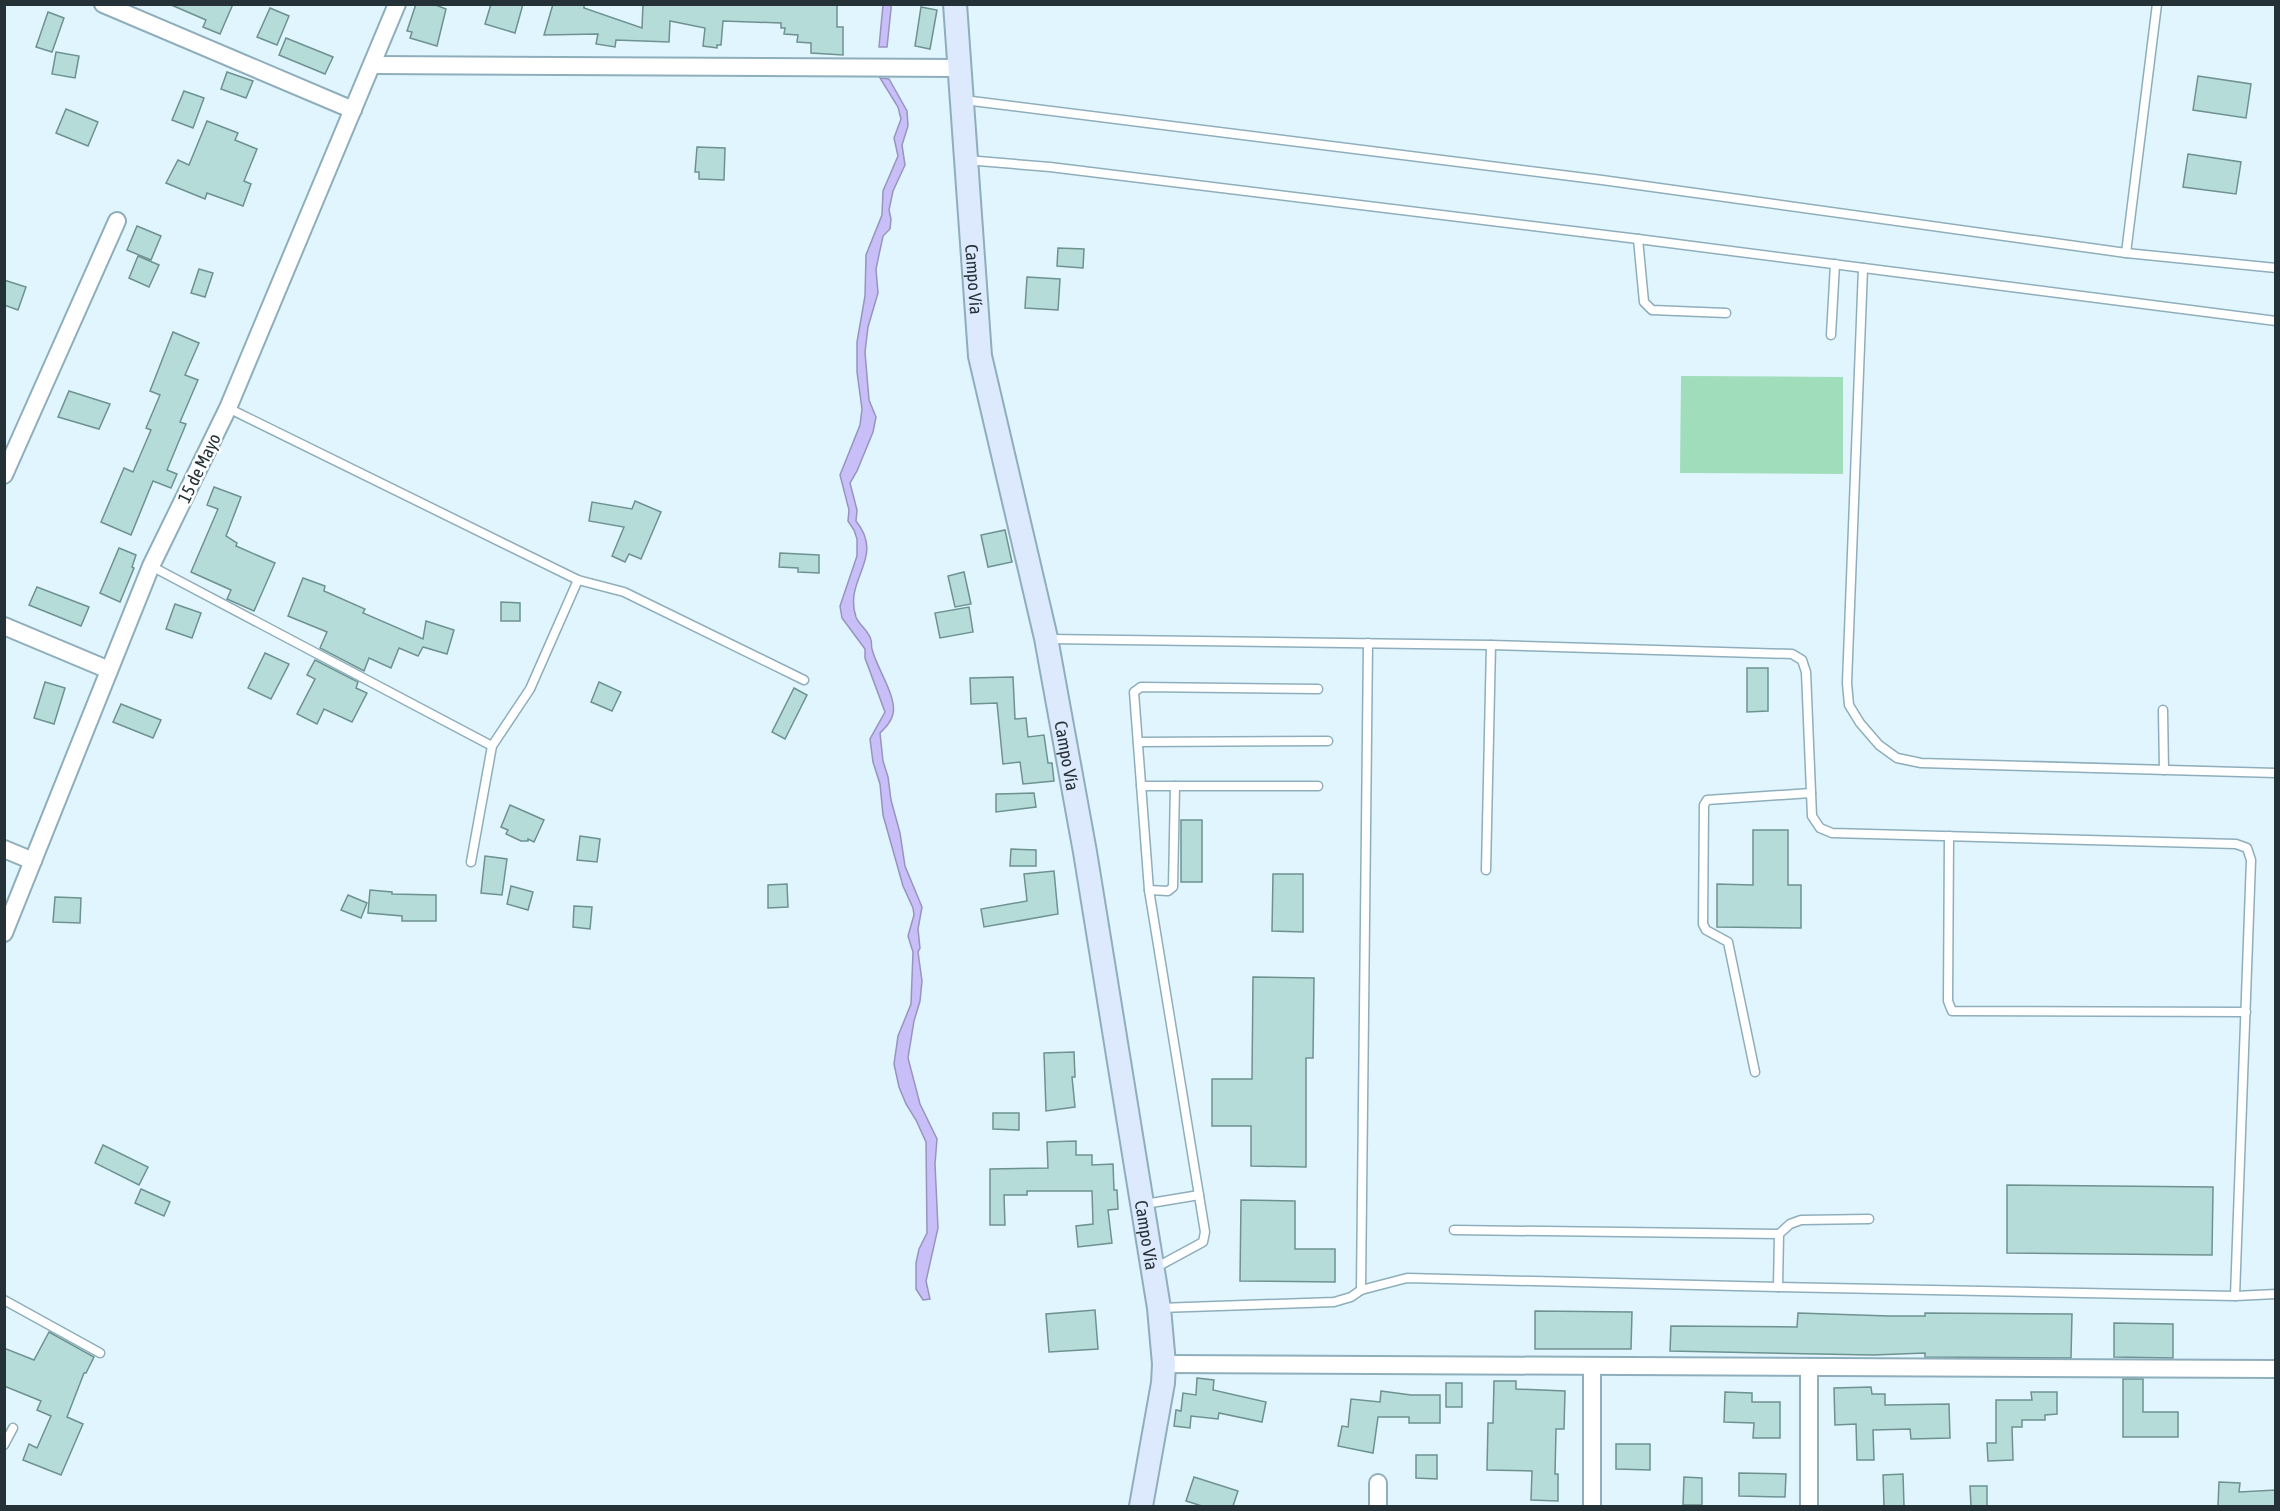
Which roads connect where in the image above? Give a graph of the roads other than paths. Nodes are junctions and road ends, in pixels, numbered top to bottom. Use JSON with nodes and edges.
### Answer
{"nodes":[{"id":1,"x":102,"y":4,"type":"edge"},
{"id":2,"x":397,"y":4,"type":"edge"},
{"id":3,"x":955,"y":4,"type":"edge"},
{"id":4,"x":2157,"y":4,"type":"edge"},
{"id":5,"x":373,"y":65,"type":"junction"},
{"id":6,"x":959,"y":68,"type":"junction"},
{"id":7,"x":961,"y":99,"type":"junction"},
{"id":8,"x":353,"y":110,"type":"junction"},
{"id":9,"x":966,"y":160,"type":"junction"},
{"id":10,"x":117,"y":220,"type":"dead end"},
{"id":11,"x":1638,"y":239,"type":"junction"},
{"id":12,"x":2126,"y":253,"type":"junction"},
{"id":13,"x":1835,"y":264,"type":"junction"},
{"id":14,"x":1863,"y":268,"type":"junction"},
{"id":15,"x":2276,"y":268,"type":"edge"},
{"id":16,"x":1726,"y":313,"type":"dead end"},
{"id":17,"x":2276,"y":321,"type":"edge"},
{"id":18,"x":1831,"y":335,"type":"dead end"},
{"id":19,"x":228,"y":408,"type":"junction"},
{"id":20,"x":4,"y":475,"type":"edge"},
{"id":21,"x":151,"y":566,"type":"junction"},
{"id":22,"x":578,"y":580,"type":"junction"},
{"id":23,"x":4,"y":627,"type":"edge"},
{"id":24,"x":1046,"y":638,"type":"junction"},
{"id":25,"x":1368,"y":643,"type":"junction"},
{"id":26,"x":1491,"y":645,"type":"junction"},
{"id":27,"x":109,"y":670,"type":"junction"},
{"id":28,"x":804,"y":680,"type":"dead end"},
{"id":29,"x":1318,"y":689,"type":"dead end"},
{"id":30,"x":2163,"y":710,"type":"dead end"},
{"id":31,"x":1328,"y":741,"type":"dead end"},
{"id":32,"x":1138,"y":742,"type":"junction"},
{"id":33,"x":492,"y":746,"type":"junction"},
{"id":34,"x":2164,"y":770,"type":"junction"},
{"id":35,"x":2276,"y":773,"type":"edge"},
{"id":36,"x":1141,"y":786,"type":"junction"},
{"id":37,"x":1175,"y":786,"type":"junction"},
{"id":38,"x":1318,"y":786,"type":"dead end"},
{"id":39,"x":1811,"y":794,"type":"junction"},
{"id":40,"x":1949,"y":836,"type":"junction"},
{"id":41,"x":4,"y":849,"type":"edge"},
{"id":42,"x":33,"y":861,"type":"junction"},
{"id":43,"x":471,"y":862,"type":"dead end"},
{"id":44,"x":1486,"y":870,"type":"dead end"},
{"id":45,"x":1149,"y":890,"type":"junction"},
{"id":46,"x":4,"y":933,"type":"edge"},
{"id":47,"x":2246,"y":1012,"type":"junction"},
{"id":48,"x":1755,"y":1072,"type":"dead end"},
{"id":49,"x":1199,"y":1195,"type":"junction"},
{"id":50,"x":1141,"y":1204,"type":"junction"},
{"id":51,"x":1869,"y":1219,"type":"dead end"},
{"id":52,"x":1454,"y":1230,"type":"dead end"},
{"id":53,"x":1779,"y":1234,"type":"junction"},
{"id":54,"x":1152,"y":1269,"type":"junction"},
{"id":55,"x":1778,"y":1287,"type":"junction"},
{"id":56,"x":1362,"y":1290,"type":"junction"},
{"id":57,"x":2276,"y":1294,"type":"edge"},
{"id":58,"x":2235,"y":1296,"type":"junction"},
{"id":59,"x":4,"y":1300,"type":"edge"},
{"id":60,"x":1159,"y":1308,"type":"junction"},
{"id":61,"x":100,"y":1353,"type":"dead end"},
{"id":62,"x":1164,"y":1364,"type":"junction"},
{"id":63,"x":1592,"y":1366,"type":"junction"},
{"id":64,"x":1809,"y":1367,"type":"junction"},
{"id":65,"x":2276,"y":1369,"type":"edge"},
{"id":66,"x":13,"y":1428,"type":"dead end"},
{"id":67,"x":4,"y":1445,"type":"edge"},
{"id":68,"x":1378,"y":1483,"type":"dead end"},
{"id":69,"x":1141,"y":1506,"type":"edge"},
{"id":70,"x":1378,"y":1506,"type":"edge"},
{"id":71,"x":1592,"y":1506,"type":"edge"},
{"id":72,"x":1809,"y":1506,"type":"edge"}],
"edges":[{"from":1,"to":8,"type":"street"},
{"from":2,"to":5,"type":"street","name":"15 de Mayo"},
{"from":3,"to":6,"type":"street","name":"Campo Vía"},
{"from":4,"to":12,"type":"lane"},
{"from":5,"to":6,"type":"street"},
{"from":5,"to":8,"type":"street","name":"15 de Mayo"},
{"from":6,"to":7,"type":"street","name":"Campo Vía"},
{"from":7,"to":9,"type":"street","name":"Campo Vía"},
{"from":7,"to":12,"type":"lane"},
{"from":8,"to":19,"type":"street","name":"15 de Mayo"},
{"from":9,"to":11,"type":"lane"},
{"from":9,"to":24,"type":"street","name":"Campo Vía"},
{"from":10,"to":20,"type":"street"},
{"from":11,"to":13,"type":"lane"},
{"from":11,"to":16,"type":"lane"},
{"from":12,"to":15,"type":"lane"},
{"from":13,"to":14,"type":"lane"},
{"from":13,"to":18,"type":"lane"},
{"from":14,"to":17,"type":"lane"},
{"from":14,"to":34,"type":"lane"},
{"from":19,"to":21,"type":"street","name":"15 de Mayo"},
{"from":19,"to":22,"type":"lane"},
{"from":21,"to":27,"type":"street","name":"15 de Mayo"},
{"from":21,"to":33,"type":"lane"},
{"from":22,"to":28,"type":"lane"},
{"from":22,"to":33,"type":"lane"},
{"from":23,"to":27,"type":"street"},
{"from":24,"to":25,"type":"lane"},
{"from":24,"to":50,"type":"street","name":"Campo Vía"},
{"from":25,"to":26,"type":"lane"},
{"from":25,"to":56,"type":"lane"},
{"from":26,"to":39,"type":"lane"},
{"from":26,"to":44,"type":"lane"},
{"from":27,"to":42,"type":"street","name":"15 de Mayo"},
{"from":29,"to":32,"type":"lane"},
{"from":30,"to":34,"type":"lane"},
{"from":31,"to":32,"type":"lane"},
{"from":32,"to":36,"type":"lane"},
{"from":33,"to":43,"type":"lane"},
{"from":34,"to":35,"type":"lane"},
{"from":36,"to":37,"type":"lane"},
{"from":36,"to":45,"type":"lane"},
{"from":37,"to":38,"type":"lane"},
{"from":37,"to":45,"type":"lane"},
{"from":39,"to":40,"type":"lane"},
{"from":39,"to":48,"type":"lane"},
{"from":40,"to":47,"type":"lane"},
{"from":40,"to":47,"type":"lane"},
{"from":41,"to":42,"type":"street"},
{"from":42,"to":46,"type":"street","name":"15 de Mayo"},
{"from":45,"to":49,"type":"lane"},
{"from":47,"to":58,"type":"lane"},
{"from":49,"to":50,"type":"lane"},
{"from":49,"to":54,"type":"lane"},
{"from":50,"to":54,"type":"street","name":"Campo Vía"},
{"from":51,"to":53,"type":"lane"},
{"from":52,"to":53,"type":"lane"},
{"from":53,"to":55,"type":"lane"},
{"from":54,"to":60,"type":"street","name":"Campo Vía"},
{"from":55,"to":56,"type":"lane"},
{"from":55,"to":58,"type":"lane"},
{"from":56,"to":60,"type":"lane"},
{"from":57,"to":58,"type":"lane"},
{"from":59,"to":61,"type":"lane"},
{"from":60,"to":62,"type":"street","name":"Campo Vía"},
{"from":62,"to":63,"type":"street"},
{"from":62,"to":69,"type":"street","name":"Campo Vía"},
{"from":63,"to":64,"type":"street"},
{"from":63,"to":71,"type":"street"},
{"from":64,"to":65,"type":"street"},
{"from":64,"to":72,"type":"street"},
{"from":66,"to":67,"type":"lane"},
{"from":68,"to":70,"type":"street"}]}
